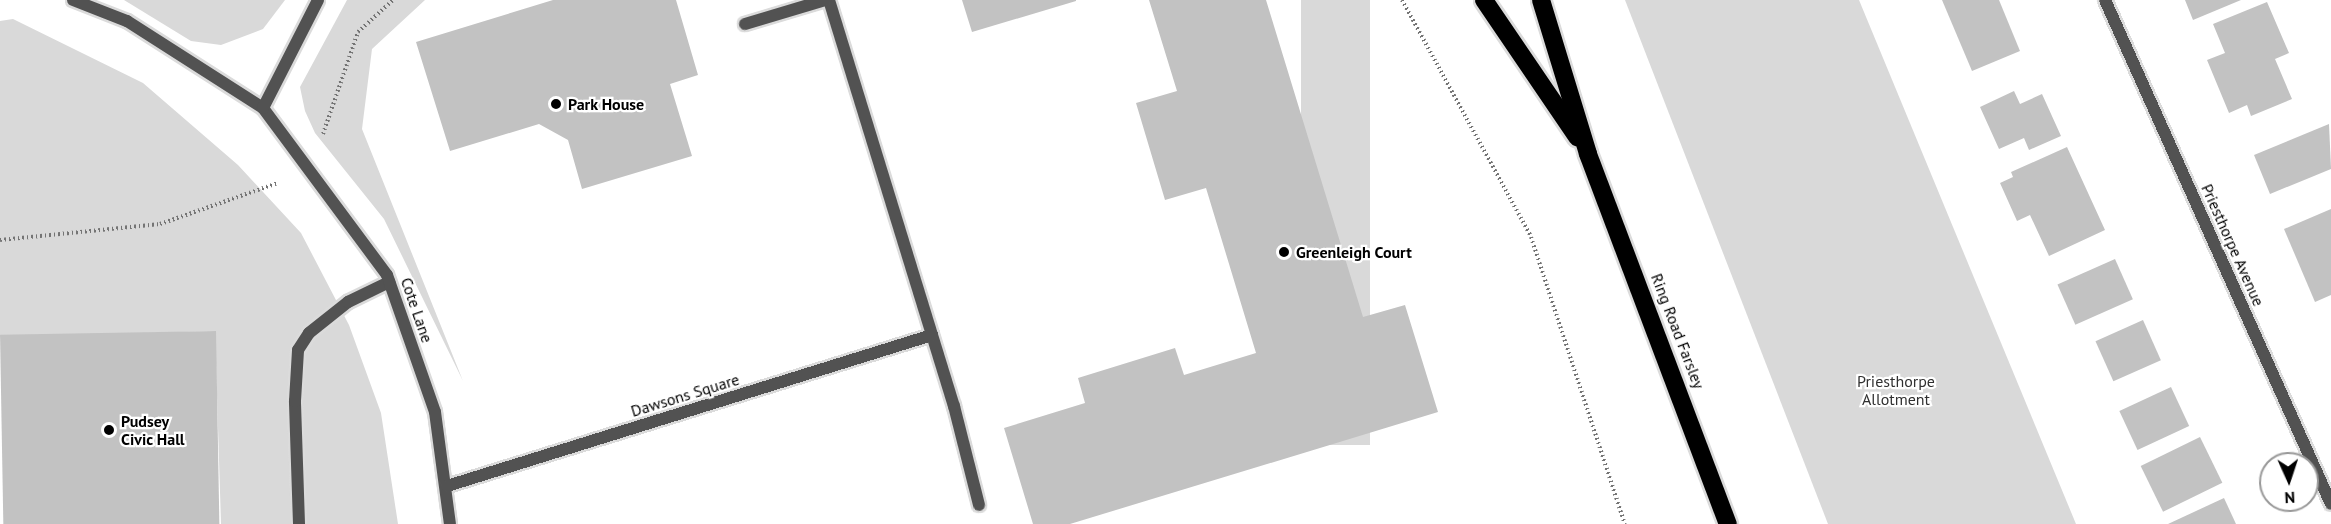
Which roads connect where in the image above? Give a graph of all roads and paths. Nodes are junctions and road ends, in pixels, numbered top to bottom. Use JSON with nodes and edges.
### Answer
{"nodes":[{"id":1,"x":73,"y":0,"type":"edge"},
{"id":2,"x":318,"y":0,"type":"edge"},
{"id":3,"x":393,"y":0,"type":"edge"},
{"id":4,"x":827,"y":0,"type":"edge"},
{"id":5,"x":1402,"y":0,"type":"edge"},
{"id":6,"x":1484,"y":0,"type":"edge"},
{"id":7,"x":1541,"y":0,"type":"edge"},
{"id":8,"x":2105,"y":0,"type":"edge"},
{"id":9,"x":745,"y":24,"type":"dead end"},
{"id":10,"x":262,"y":108,"type":"junction"},
{"id":11,"x":1588,"y":154,"type":"junction"},
{"id":12,"x":310,"y":172,"type":"junction"},
{"id":13,"x":0,"y":240,"type":"edge"},
{"id":14,"x":389,"y":282,"type":"junction"},
{"id":15,"x":932,"y":335,"type":"junction"},
{"id":16,"x":447,"y":486,"type":"junction"},
{"id":17,"x":2331,"y":504,"type":"edge"},
{"id":18,"x":979,"y":505,"type":"dead end"},
{"id":19,"x":299,"y":524,"type":"edge"},
{"id":20,"x":450,"y":524,"type":"edge"},
{"id":21,"x":1625,"y":524,"type":"edge"},
{"id":22,"x":1728,"y":524,"type":"edge"}],
"edges":[{"from":1,"to":10,"type":"street","name":"Cote Lane"},
{"from":2,"to":10,"type":"street"},
{"from":3,"to":12,"type":"path"},
{"from":4,"to":9,"type":"street"},
{"from":4,"to":15,"type":"street"},
{"from":5,"to":21,"type":"path"},
{"from":6,"to":11,"type":"highway"},
{"from":7,"to":11,"type":"highway"},
{"from":8,"to":17,"type":"street","name":"Priesthorpe Avenue"},
{"from":10,"to":12,"type":"street","name":"Cote Lane"},
{"from":11,"to":22,"type":"highway","name":"Ring Road Farsley"},
{"from":12,"to":13,"type":"path"},
{"from":12,"to":14,"type":"street","name":"Cote Lane"},
{"from":14,"to":16,"type":"street","name":"Cote Lane"},
{"from":14,"to":19,"type":"street"},
{"from":15,"to":16,"type":"street","name":"Dawsons Square"},
{"from":15,"to":18,"type":"street"},
{"from":16,"to":20,"type":"street","name":"Cote Lane"}]}
